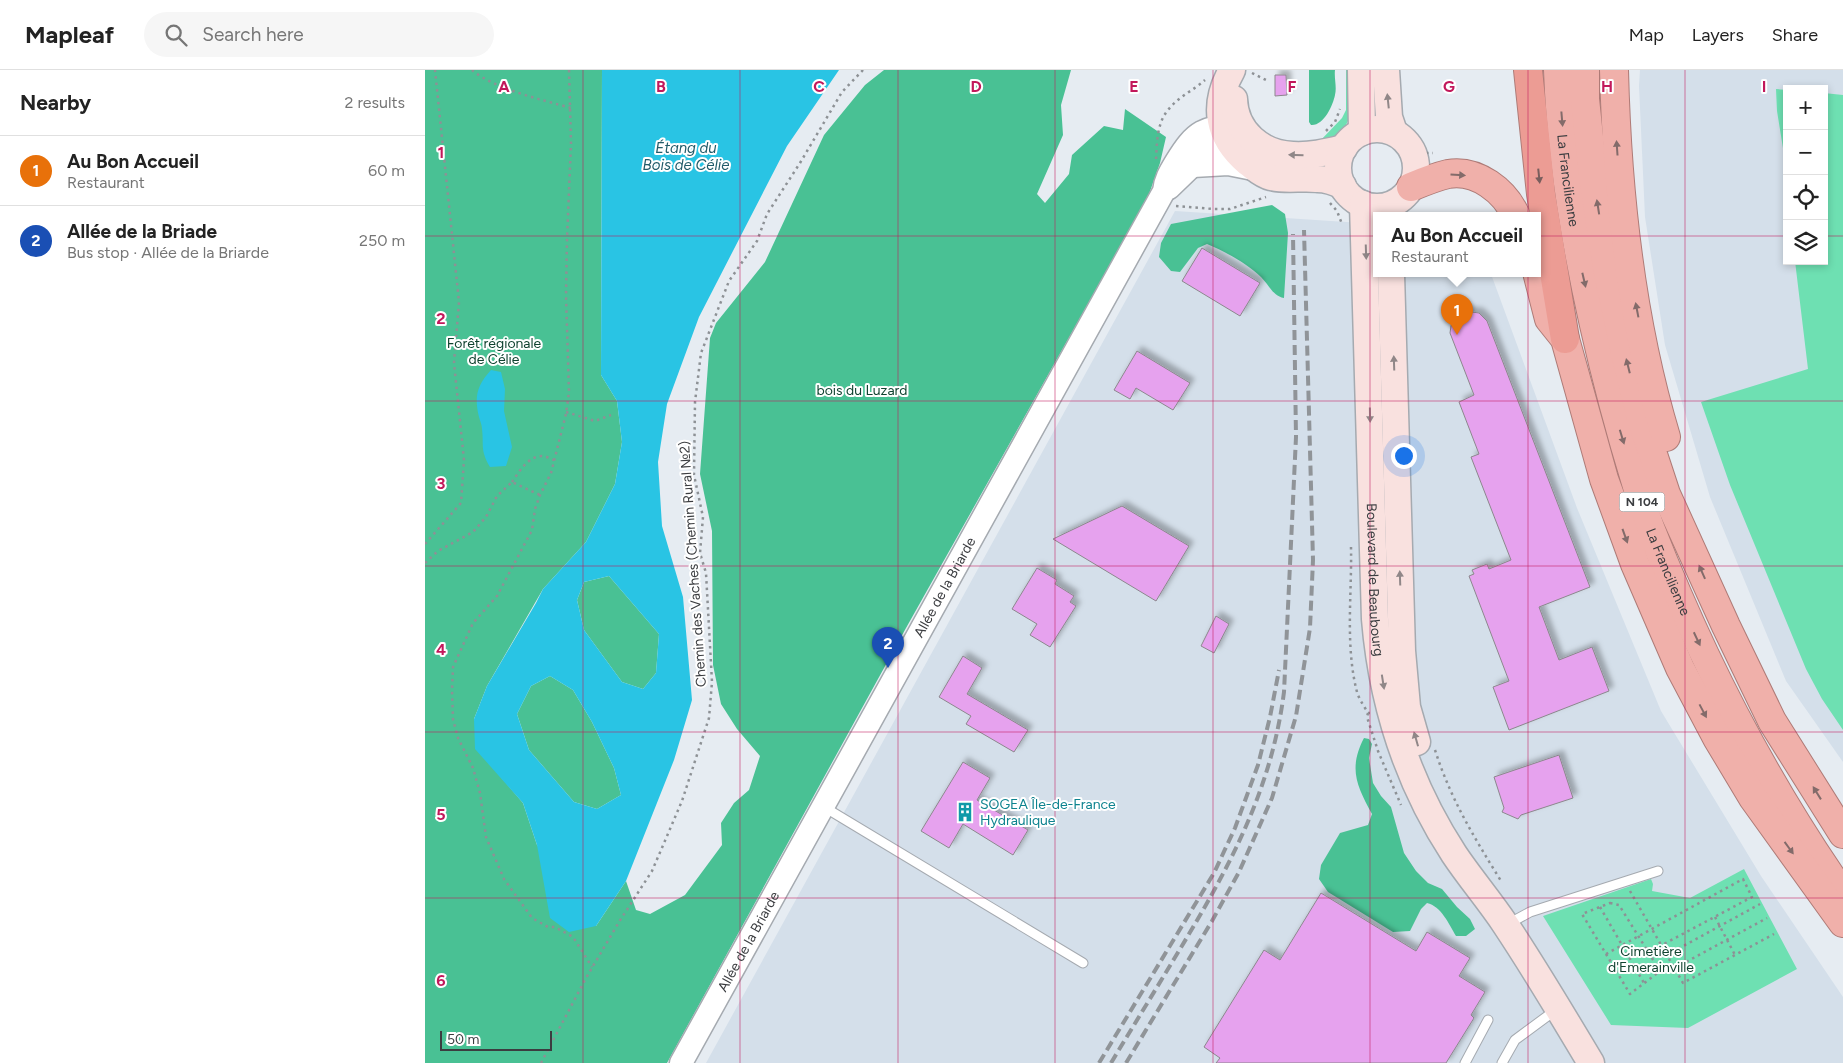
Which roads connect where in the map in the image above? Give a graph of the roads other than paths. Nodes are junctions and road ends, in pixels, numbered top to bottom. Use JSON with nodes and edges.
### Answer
{"nodes":[{"id":1,"x":1233,"y":70,"type":"edge"},
{"id":2,"x":1361,"y":70,"type":"edge"},
{"id":3,"x":1386,"y":70,"type":"edge"},
{"id":4,"x":1528,"y":70,"type":"edge"},
{"id":5,"x":1558,"y":70,"type":"edge"},
{"id":6,"x":1585,"y":70,"type":"edge"},
{"id":7,"x":1613,"y":70,"type":"edge"},
{"id":8,"x":1230,"y":130,"type":"junction"},
{"id":9,"x":1394,"y":132,"type":"junction"},
{"id":10,"x":1353,"y":140,"type":"junction"},
{"id":11,"x":1193,"y":166,"type":"junction"},
{"id":12,"x":1258,"y":170,"type":"junction"},
{"id":13,"x":1343,"y":186,"type":"junction"},
{"id":14,"x":1411,"y":187,"type":"junction"},
{"id":15,"x":1164,"y":191,"type":"junction"},
{"id":16,"x":1363,"y":204,"type":"junction"},
{"id":17,"x":1391,"y":210,"type":"edge"},
{"id":18,"x":1513,"y":212,"type":"edge"},
{"id":19,"x":1391,"y":277,"type":"edge"},
{"id":20,"x":1538,"y":277,"type":"edge"},
{"id":21,"x":1565,"y":338,"type":"junction"},
{"id":22,"x":1683,"y":528,"type":"junction"},
{"id":23,"x":824,"y":807,"type":"junction"},
{"id":24,"x":1843,"y":834,"type":"edge"},
{"id":25,"x":1658,"y":871,"type":"dead end"},
{"id":26,"x":1843,"y":894,"type":"edge"},
{"id":27,"x":1843,"y":923,"type":"edge"},
{"id":28,"x":1505,"y":925,"type":"junction"},
{"id":29,"x":1083,"y":963,"type":"dead end"},
{"id":30,"x":1557,"y":1009,"type":"junction"},
{"id":31,"x":1488,"y":1020,"type":"dead end"},
{"id":32,"x":1504,"y":1061,"type":"edge"},
{"id":33,"x":681,"y":1063,"type":"edge"},
{"id":34,"x":1466,"y":1063,"type":"edge"},
{"id":35,"x":1591,"y":1063,"type":"edge"}],
"edges":[{"from":1,"to":8,"type":"main road"},
{"from":2,"to":10,"type":"main road"},
{"from":9,"to":3,"type":"main road","one_way":true},
{"from":4,"to":21,"type":"highway","one_way":true},
{"from":5,"to":26,"type":"highway","name":"La Francilienne","number":"N 104","one_way":true},
{"from":22,"to":6,"type":"highway","name":"La Francilienne","number":"N 104","one_way":true},
{"from":22,"to":7,"type":"highway","one_way":true},
{"from":10,"to":8,"type":"main road","one_way":true},
{"from":8,"to":11,"type":"street","name":"Allée de la Briarde"},
{"from":8,"to":12,"type":"main road"},
{"from":8,"to":15,"type":"street","name":"Allée de la Briarde"},
{"from":9,"to":10,"type":"main road"},
{"from":9,"to":14,"type":"main road"},
{"from":10,"to":13,"type":"main road"},
{"from":11,"to":12,"type":"street"},
{"from":11,"to":15,"type":"street","name":"Allée de la Briarde"},
{"from":12,"to":13,"type":"main road"},
{"from":13,"to":16,"type":"main road"},
{"from":14,"to":17,"type":"main road"},
{"from":14,"to":18,"type":"highway","one_way":true},
{"from":15,"to":23,"type":"street","name":"Allée de la Briarde"},
{"from":16,"to":17,"type":"main road"},
{"from":16,"to":28,"type":"main road","name":"Boulevard de Beaubourg","one_way":true},
{"from":28,"to":19,"type":"main road","name":"Boulevard de Beaubourg","one_way":true},
{"from":20,"to":21,"type":"highway"},
{"from":21,"to":27,"type":"highway","one_way":true},
{"from":24,"to":22,"type":"highway","name":"La Francilienne","number":"N 104","one_way":true},
{"from":23,"to":29,"type":"lane"},
{"from":23,"to":33,"type":"street","name":"Allée de la Briarde"},
{"from":25,"to":28,"type":"lane"},
{"from":28,"to":30,"type":"main road","name":"Boulevard de Beaubourg"},
{"from":30,"to":32,"type":"lane"},
{"from":30,"to":35,"type":"main road","name":"Boulevard de Beaubourg"},
{"from":31,"to":34,"type":"lane"}]}
